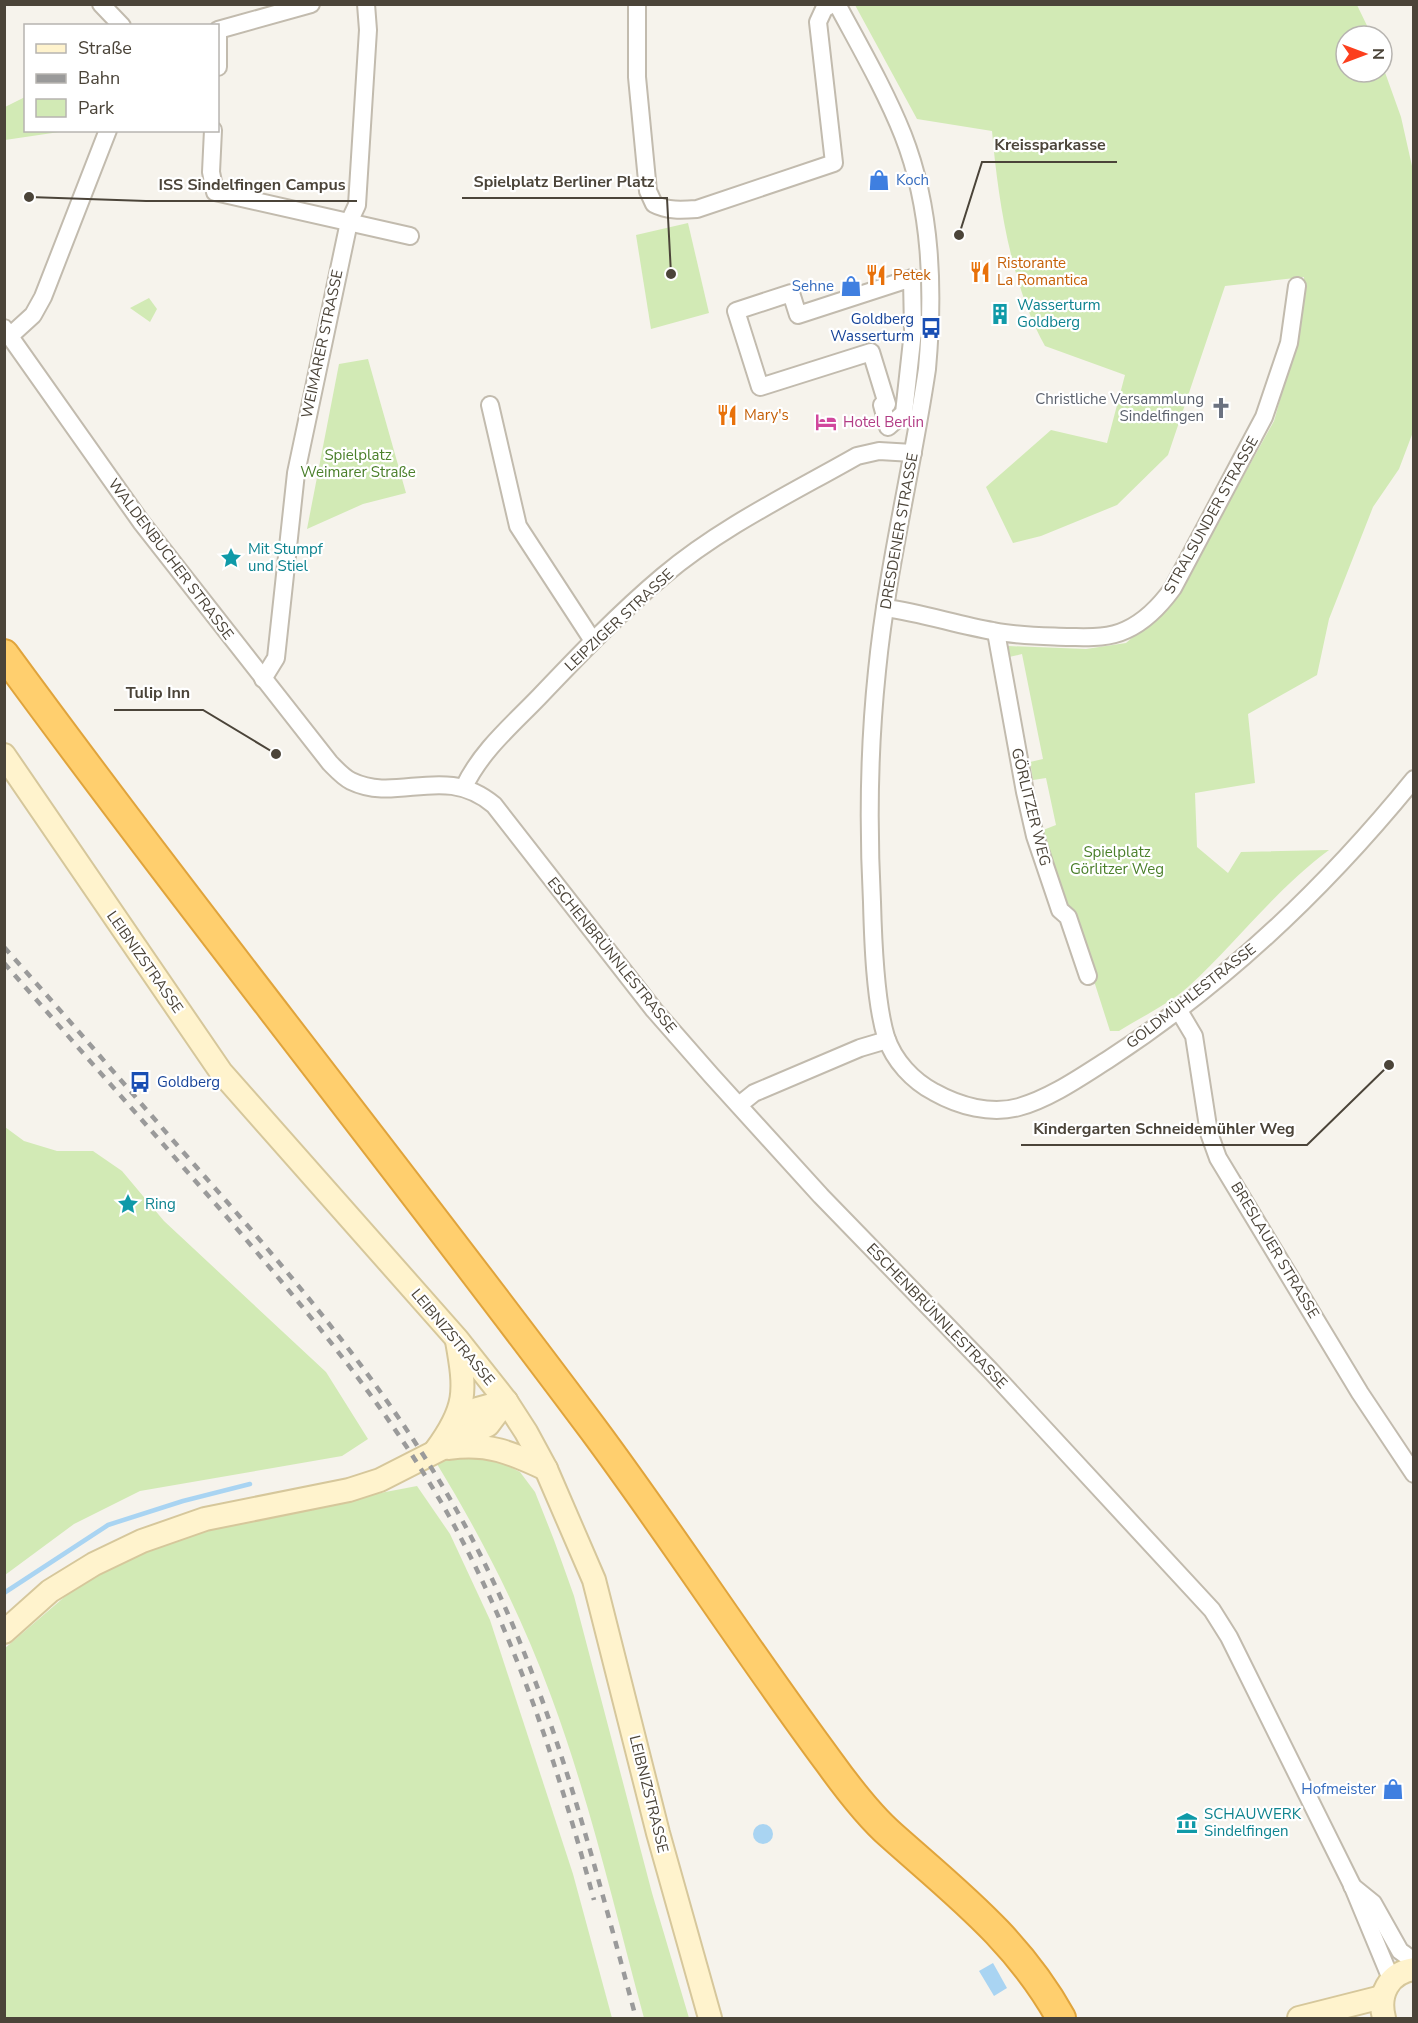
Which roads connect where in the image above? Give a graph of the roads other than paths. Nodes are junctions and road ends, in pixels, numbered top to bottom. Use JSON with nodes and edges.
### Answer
{"nodes":[{"id":1,"x":101,"y":4,"type":"edge"},
{"id":2,"x":311,"y":4,"type":"edge"},
{"id":3,"x":366,"y":4,"type":"edge"},
{"id":4,"x":637,"y":4,"type":"edge"},
{"id":5,"x":832,"y":4,"type":"edge"},
{"id":6,"x":837,"y":4,"type":"edge"},
{"id":7,"x":272,"y":10,"type":"edge"},
{"id":8,"x":120,"y":24,"type":"edge"},
{"id":9,"x":219,"y":32,"type":"edge"},
{"id":10,"x":107,"y":132,"type":"edge"},
{"id":11,"x":213,"y":132,"type":"edge"},
{"id":12,"x":349,"y":222,"type":"junction"},
{"id":13,"x":410,"y":236,"type":"dead end"},
{"id":14,"x":912,"y":278,"type":"joint"},
{"id":15,"x":1297,"y":286,"type":"dead end"},
{"id":16,"x":7,"y":332,"type":"edge"},
{"id":17,"x":490,"y":405,"type":"dead end"},
{"id":18,"x":913,"y":453,"type":"junction"},
{"id":19,"x":885,"y":608,"type":"junction"},
{"id":20,"x":996,"y":632,"type":"junction"},
{"id":21,"x":593,"y":641,"type":"junction"},
{"id":22,"x":4,"y":654,"type":"edge"},
{"id":23,"x":263,"y":679,"type":"junction"},
{"id":24,"x":4,"y":683,"type":"edge"},
{"id":25,"x":4,"y":755,"type":"edge"},
{"id":26,"x":1413,"y":779,"type":"edge"},
{"id":27,"x":464,"y":787,"type":"junction"},
{"id":28,"x":1088,"y":975,"type":"dead end"},
{"id":29,"x":1178,"y":1009,"type":"junction"},
{"id":30,"x":887,"y":1040,"type":"junction"},
{"id":31,"x":739,"y":1105,"type":"junction"},
{"id":32,"x":457,"y":1340,"type":"junction"},
{"id":33,"x":506,"y":1401,"type":"junction"},
{"id":34,"x":453,"y":1426,"type":"junction"},
{"id":35,"x":435,"y":1450,"type":"junction"},
{"id":36,"x":546,"y":1469,"type":"junction"},
{"id":37,"x":1413,"y":1474,"type":"edge"},
{"id":38,"x":4,"y":1632,"type":"edge"},
{"id":39,"x":1352,"y":1885,"type":"junction"},
{"id":40,"x":1413,"y":1961,"type":"edge"},
{"id":41,"x":1413,"y":1969,"type":"edge"},
{"id":42,"x":1385,"y":2006,"type":"edge"},
{"id":43,"x":710,"y":2019,"type":"edge"},
{"id":44,"x":1045,"y":2019,"type":"edge"},
{"id":45,"x":1061,"y":2019,"type":"edge"},
{"id":46,"x":1299,"y":2019,"type":"edge"}],
"edges":[{"from":1,"to":8,"type":"street"},
{"from":2,"to":7,"type":"street"},
{"from":3,"to":12,"type":"street","name":"WEIMARER STRASSE"},
{"from":4,"to":5,"type":"street"},
{"from":6,"to":18,"type":"street","name":"DRESDENER STRASSE"},
{"from":7,"to":9,"type":"street"},
{"from":10,"to":16,"type":"street"},
{"from":11,"to":12,"type":"street"},
{"from":12,"to":13,"type":"street"},
{"from":12,"to":23,"type":"street","name":"WEIMARER STRASSE"},
{"from":14,"to":14,"type":"street"},
{"from":15,"to":20,"type":"street","name":"STRALSUNDER STRASSE"},
{"from":16,"to":23,"type":"street","name":"WALDENBUCHER STRASSE"},
{"from":17,"to":21,"type":"street"},
{"from":18,"to":19,"type":"street","name":"DRESDENER STRASSE"},
{"from":18,"to":21,"type":"street","name":"LEIPZIGER STRASSE"},
{"from":19,"to":20,"type":"street","name":"STRALSUNDER STRASSE"},
{"from":19,"to":30,"type":"street","name":"DRESDENER STRASSE"},
{"from":20,"to":28,"type":"street","name":"GÖRLITZER WEG"},
{"from":21,"to":27,"type":"street","name":"LEIPZIGER STRASSE"},
{"from":22,"to":45,"type":"highway"},
{"from":23,"to":27,"type":"street","name":"WALDENBUCHER STRASSE"},
{"from":24,"to":44,"type":"highway"},
{"from":25,"to":32,"type":"street","name":"LEIBNIZSTRASSE"},
{"from":26,"to":29,"type":"street","name":"GOLDMÜHLESTRASSE"},
{"from":27,"to":31,"type":"street","name":"ESCHENBRÜNNLESTRASSE"},
{"from":29,"to":30,"type":"street","name":"GOLDMÜHLESTRASSE"},
{"from":29,"to":37,"type":"street","name":"BRESLAUER STRASSE"},
{"from":30,"to":31,"type":"street"},
{"from":31,"to":39,"type":"street","name":"ESCHENBRÜNNLESTRASSE"},
{"from":32,"to":33,"type":"street","name":"LEIBNIZSTRASSE"},
{"from":32,"to":34,"type":"street"},
{"from":33,"to":34,"type":"street"},
{"from":33,"to":35,"type":"street"},
{"from":33,"to":36,"type":"street","name":"LEIBNIZSTRASSE"},
{"from":34,"to":35,"type":"street"},
{"from":35,"to":36,"type":"street"},
{"from":35,"to":38,"type":"street"},
{"from":36,"to":43,"type":"street","name":"LEIBNIZSTRASSE"},
{"from":39,"to":40,"type":"street","name":"ESCHENBRÜNNLESTRASSE"},
{"from":39,"to":42,"type":"street","name":"ESCHENBRÜNNLESTRASSE"},
{"from":41,"to":42,"type":"street"},
{"from":42,"to":46,"type":"street"}]}
